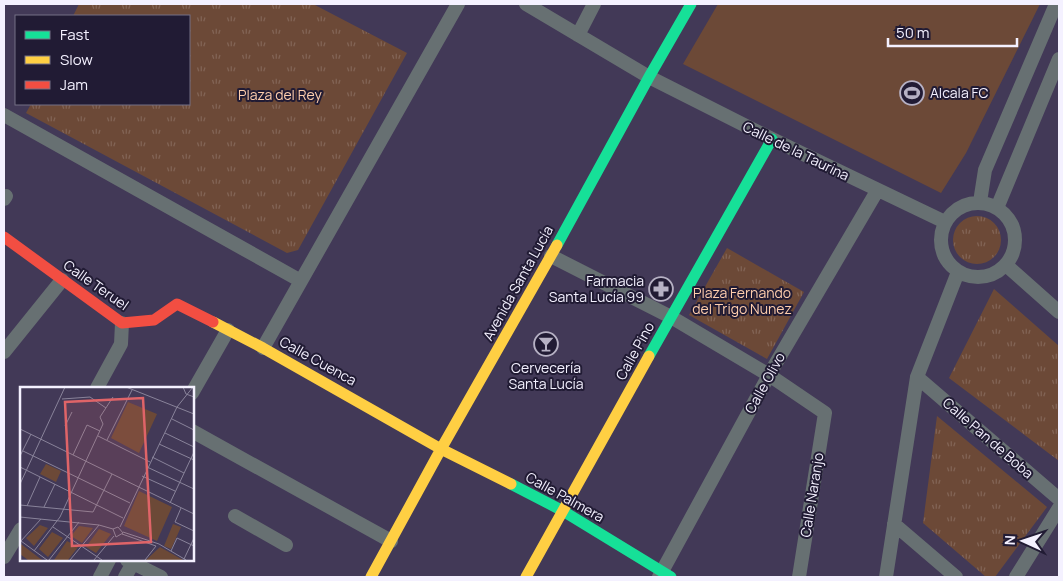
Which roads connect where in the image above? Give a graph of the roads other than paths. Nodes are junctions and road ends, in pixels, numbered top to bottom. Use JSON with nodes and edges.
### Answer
{"nodes":[{"id":1,"x":458,"y":4,"type":"edge"},
{"id":2,"x":526,"y":4,"type":"edge"},
{"id":3,"x":594,"y":4,"type":"edge"},
{"id":4,"x":691,"y":4,"type":"edge"},
{"id":5,"x":1056,"y":4,"type":"edge"},
{"id":6,"x":578,"y":35,"type":"junction"},
{"id":7,"x":1059,"y":58,"type":"edge"},
{"id":8,"x":649,"y":77,"type":"junction"},
{"id":9,"x":4,"y":115,"type":"edge"},
{"id":10,"x":772,"y":139,"type":"junction"},
{"id":11,"x":877,"y":191,"type":"junction"},
{"id":12,"x":980,"y":202,"type":"junction"},
{"id":13,"x":997,"y":208,"type":"junction"},
{"id":14,"x":945,"y":222,"type":"junction"},
{"id":15,"x":4,"y":237,"type":"edge"},
{"id":16,"x":551,"y":256,"type":"junction"},
{"id":17,"x":1006,"y":265,"type":"junction"},
{"id":18,"x":958,"y":272,"type":"junction"},
{"id":19,"x":62,"y":280,"type":"junction"},
{"id":20,"x":301,"y":281,"type":"junction"},
{"id":21,"x":177,"y":304,"type":"joint"},
{"id":22,"x":1059,"y":312,"type":"edge"},
{"id":23,"x":671,"y":317,"type":"junction"},
{"id":24,"x":122,"y":323,"type":"junction"},
{"id":25,"x":228,"y":330,"type":"junction"},
{"id":26,"x":263,"y":348,"type":"junction"},
{"id":27,"x":4,"y":352,"type":"edge"},
{"id":28,"x":769,"y":375,"type":"junction"},
{"id":29,"x":917,"y":377,"type":"junction"},
{"id":30,"x":98,"y":387,"type":"edge"},
{"id":31,"x":194,"y":389,"type":"edge"},
{"id":32,"x":194,"y":431,"type":"edge"},
{"id":33,"x":441,"y":448,"type":"junction"},
{"id":34,"x":1059,"y":499,"type":"edge"},
{"id":35,"x":1059,"y":508,"type":"edge"},
{"id":36,"x":563,"y":512,"type":"junction"},
{"id":37,"x":235,"y":516,"type":"dead end"},
{"id":38,"x":894,"y":524,"type":"junction"},
{"id":39,"x":20,"y":531,"type":"edge"},
{"id":40,"x":391,"y":540,"type":"junction"},
{"id":41,"x":286,"y":545,"type":"dead end"},
{"id":42,"x":4,"y":557,"type":"edge"},
{"id":43,"x":108,"y":561,"type":"edge"},
{"id":44,"x":130,"y":561,"type":"edge"},
{"id":45,"x":664,"y":576,"type":"edge"},
{"id":46,"x":100,"y":577,"type":"edge"},
{"id":47,"x":125,"y":577,"type":"edge"},
{"id":48,"x":161,"y":577,"type":"edge"},
{"id":49,"x":371,"y":577,"type":"edge"},
{"id":50,"x":526,"y":577,"type":"edge"},
{"id":51,"x":799,"y":577,"type":"edge"},
{"id":52,"x":886,"y":577,"type":"edge"},
{"id":53,"x":956,"y":577,"type":"edge"},
{"id":54,"x":1016,"y":577,"type":"edge"}],
"edges":[{"from":1,"to":20,"type":"street"},
{"from":2,"to":6,"type":"street","name":"Calle de la Taurina"},
{"from":3,"to":6,"type":"street"},
{"from":4,"to":8,"type":"street","name":"Avenida Santa Lucía"},
{"from":5,"to":12,"type":"street"},
{"from":6,"to":8,"type":"street","name":"Calle de la Taurina"},
{"from":7,"to":13,"type":"street"},
{"from":8,"to":10,"type":"street","name":"Calle de la Taurina"},
{"from":8,"to":16,"type":"street","name":"Avenida Santa Lucía"},
{"from":9,"to":20,"type":"street"},
{"from":10,"to":11,"type":"street","name":"Calle de la Taurina"},
{"from":10,"to":23,"type":"street","name":"Calle Pino"},
{"from":11,"to":14,"type":"street","name":"Calle de la Taurina"},
{"from":11,"to":28,"type":"street","name":"Calle Olivo"},
{"from":12,"to":13,"type":"street"},
{"from":12,"to":14,"type":"street"},
{"from":13,"to":17,"type":"street"},
{"from":14,"to":18,"type":"street"},
{"from":15,"to":19,"type":"street","name":"Calle Teruel"},
{"from":16,"to":23,"type":"street"},
{"from":16,"to":33,"type":"street","name":"Avenida Santa Lucía"},
{"from":17,"to":18,"type":"street"},
{"from":17,"to":22,"type":"street"},
{"from":18,"to":29,"type":"street"},
{"from":19,"to":24,"type":"street","name":"Calle Teruel"},
{"from":19,"to":27,"type":"street"},
{"from":20,"to":26,"type":"street"},
{"from":21,"to":24,"type":"street","name":"Calle Teruel"},
{"from":21,"to":25,"type":"street","name":"Calle Cuenca"},
{"from":23,"to":28,"type":"street"},
{"from":23,"to":36,"type":"street","name":"Calle Pino"},
{"from":24,"to":30,"type":"street"},
{"from":25,"to":26,"type":"street","name":"Calle Cuenca"},
{"from":25,"to":31,"type":"street"},
{"from":26,"to":33,"type":"street","name":"Calle Cuenca"},
{"from":28,"to":45,"type":"street","name":"Calle Olivo"},
{"from":28,"to":51,"type":"street","name":"Calle Naranjo"},
{"from":29,"to":34,"type":"street","name":"Calle Pan de Boba"},
{"from":29,"to":38,"type":"street"},
{"from":32,"to":40,"type":"street"},
{"from":33,"to":36,"type":"street","name":"Calle Palmera"},
{"from":33,"to":40,"type":"street","name":"Avenida Santa Lucía"},
{"from":35,"to":54,"type":"street"},
{"from":36,"to":45,"type":"street","name":"Calle Palmera"},
{"from":36,"to":50,"type":"street","name":"Calle Pino"},
{"from":37,"to":41,"type":"street"},
{"from":38,"to":52,"type":"street"},
{"from":38,"to":53,"type":"street"},
{"from":39,"to":42,"type":"street"},
{"from":40,"to":49,"type":"street","name":"Avenida Santa Lucía"},
{"from":43,"to":46,"type":"street"},
{"from":44,"to":47,"type":"street"},
{"from":44,"to":48,"type":"street"}]}
